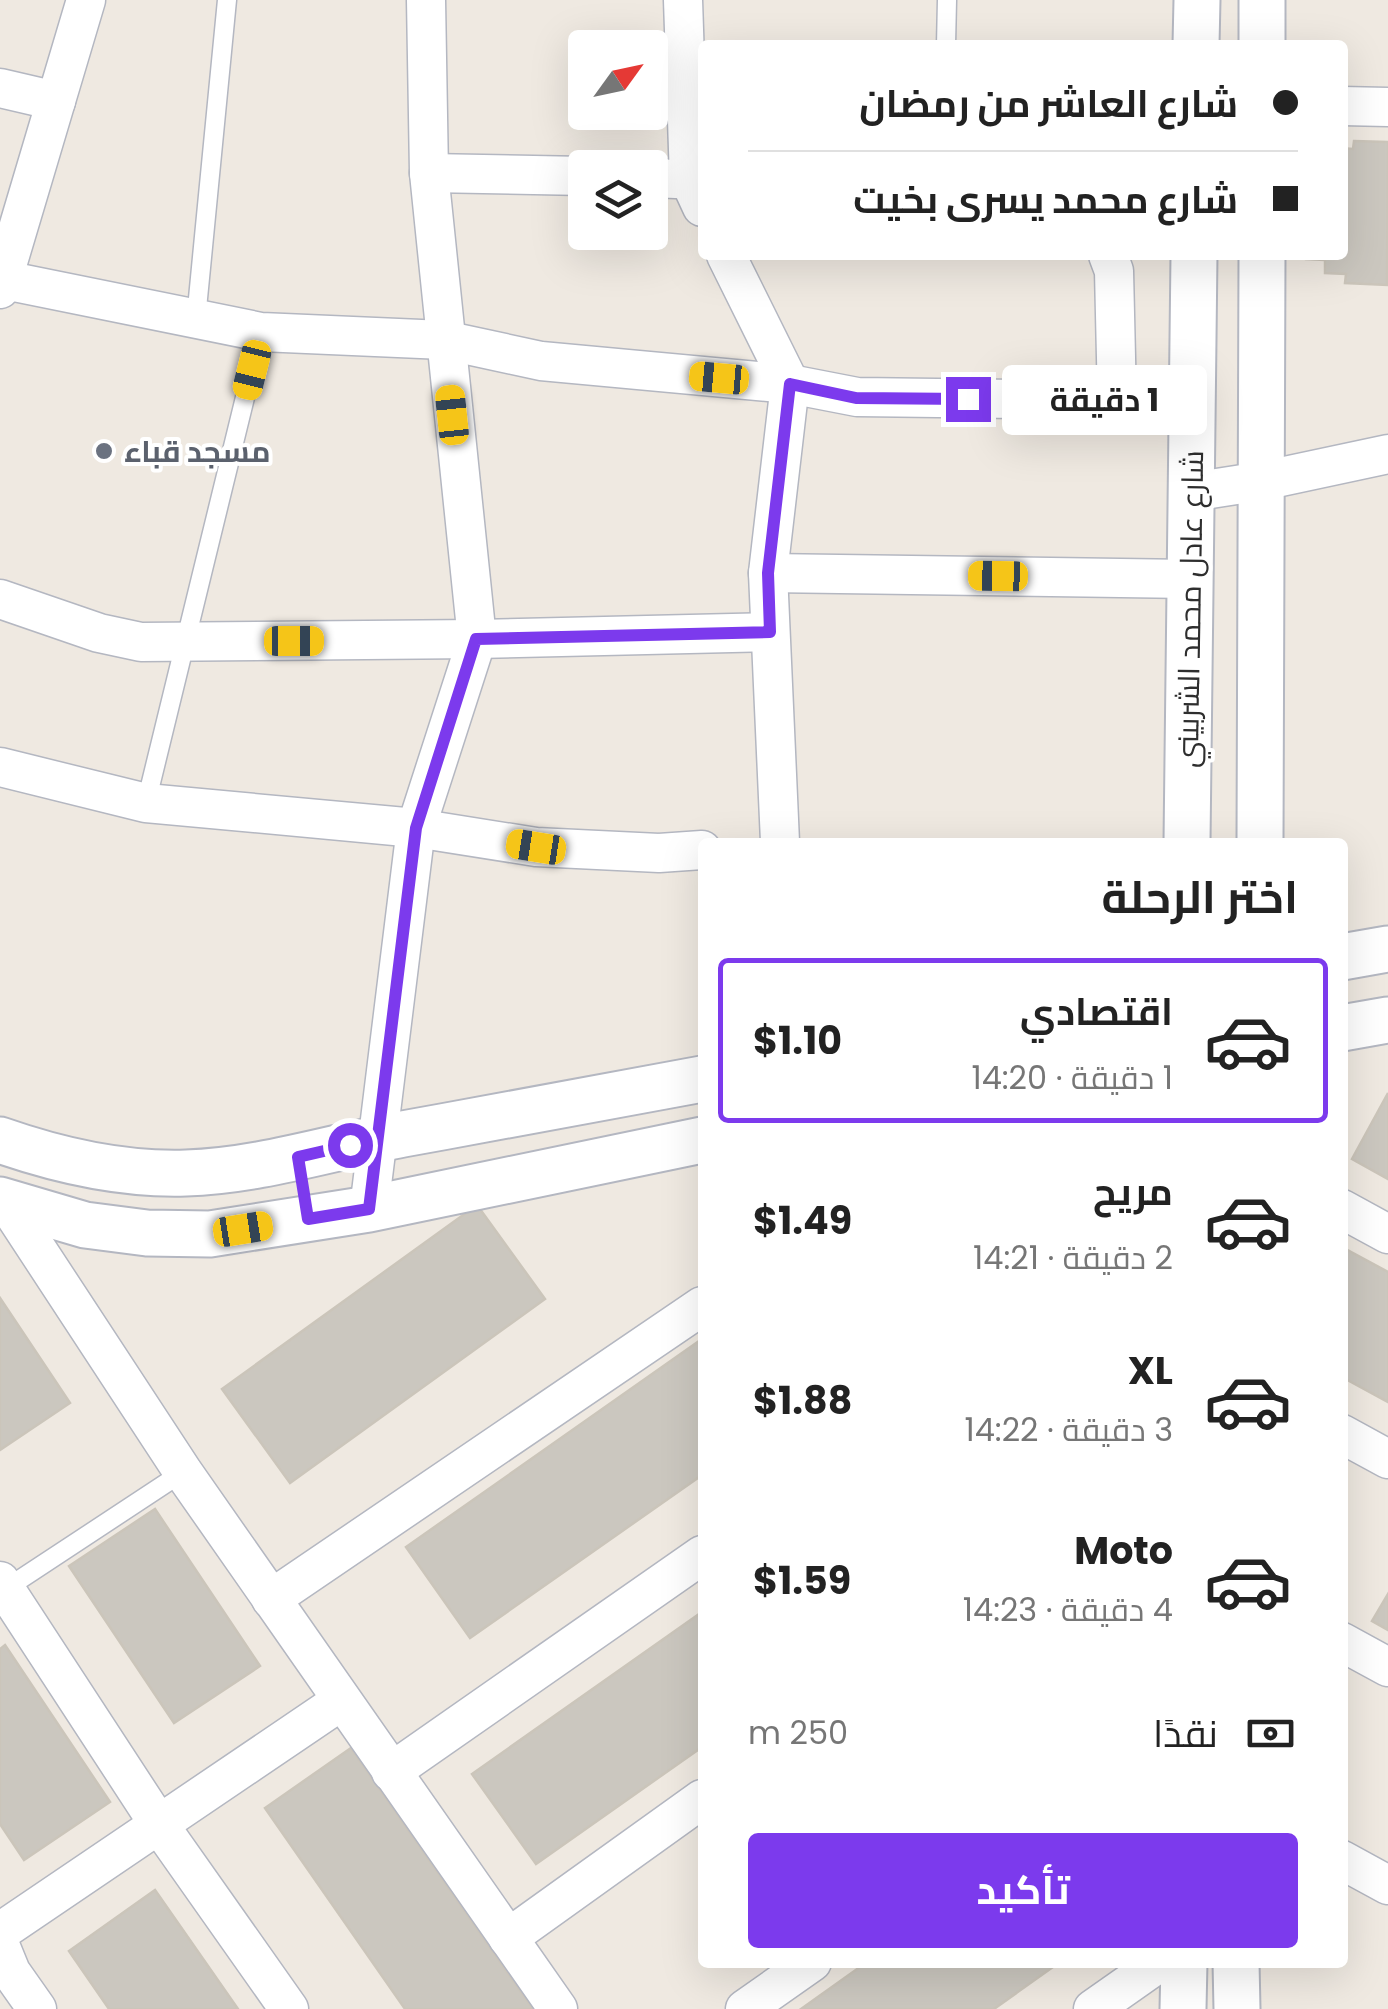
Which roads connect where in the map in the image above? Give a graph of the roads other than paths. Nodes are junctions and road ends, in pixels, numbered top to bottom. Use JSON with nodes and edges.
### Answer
{"nodes":[{"id":1,"x":86,"y":0,"type":"edge"},
{"id":2,"x":227,"y":0,"type":"edge"},
{"id":3,"x":426,"y":0,"type":"edge"},
{"id":4,"x":684,"y":0,"type":"edge"},
{"id":5,"x":946,"y":0,"type":"edge"},
{"id":6,"x":1197,"y":0,"type":"edge"},
{"id":7,"x":1262,"y":0,"type":"edge"},
{"id":8,"x":946,"y":40,"type":"edge"},
{"id":9,"x":1196,"y":40,"type":"edge"},
{"id":10,"x":1262,"y":40,"type":"edge"},
{"id":11,"x":0,"y":88,"type":"edge"},
{"id":12,"x":56,"y":101,"type":"junction"},
{"id":13,"x":1348,"y":106,"type":"edge"},
{"id":14,"x":1388,"y":107,"type":"edge"},
{"id":15,"x":429,"y":173,"type":"junction"},
{"id":16,"x":568,"y":176,"type":"edge"},
{"id":17,"x":668,"y":182,"type":"edge"},
{"id":18,"x":698,"y":188,"type":"edge"},
{"id":19,"x":728,"y":260,"type":"edge"},
{"id":20,"x":1110,"y":260,"type":"edge"},
{"id":21,"x":1194,"y":260,"type":"edge"},
{"id":22,"x":1262,"y":260,"type":"edge"},
{"id":23,"x":1,"y":282,"type":"edge"},
{"id":24,"x":196,"y":319,"type":"junction"},
{"id":25,"x":261,"y":332,"type":"junction"},
{"id":26,"x":444,"y":340,"type":"junction"},
{"id":27,"x":790,"y":384,"type":"junction"},
{"id":28,"x":1117,"y":400,"type":"junction"},
{"id":29,"x":1192,"y":402,"type":"junction"},
{"id":30,"x":1388,"y":454,"type":"edge"},
{"id":31,"x":1262,"y":481,"type":"junction"},
{"id":32,"x":1191,"y":492,"type":"junction"},
{"id":33,"x":768,"y":573,"type":"junction"},
{"id":34,"x":1190,"y":578,"type":"junction"},
{"id":35,"x":0,"y":599,"type":"edge"},
{"id":36,"x":770,"y":632,"type":"junction"},
{"id":37,"x":476,"y":639,"type":"junction"},
{"id":38,"x":185,"y":642,"type":"junction"},
{"id":39,"x":0,"y":767,"type":"edge"},
{"id":40,"x":146,"y":804,"type":"junction"},
{"id":41,"x":416,"y":828,"type":"junction"},
{"id":42,"x":780,"y":838,"type":"edge"},
{"id":43,"x":1187,"y":838,"type":"edge"},
{"id":44,"x":1260,"y":838,"type":"edge"},
{"id":45,"x":698,"y":850,"type":"edge"},
{"id":46,"x":1388,"y":949,"type":"edge"},
{"id":47,"x":1348,"y":956,"type":"edge"},
{"id":48,"x":1388,"y":1020,"type":"edge"},
{"id":49,"x":1348,"y":1027,"type":"edge"},
{"id":50,"x":698,"y":1080,"type":"edge"},
{"id":51,"x":376,"y":1139,"type":"junction"},
{"id":52,"x":0,"y":1140,"type":"edge"},
{"id":53,"x":698,"y":1141,"type":"edge"},
{"id":54,"x":298,"y":1157,"type":"junction"},
{"id":55,"x":3,"y":1201,"type":"edge"},
{"id":56,"x":369,"y":1209,"type":"junction"},
{"id":57,"x":1348,"y":1211,"type":"edge"},
{"id":58,"x":308,"y":1219,"type":"junction"},
{"id":59,"x":1388,"y":1234,"type":"edge"},
{"id":60,"x":698,"y":1309,"type":"edge"},
{"id":61,"x":1348,"y":1437,"type":"edge"},
{"id":62,"x":1388,"y":1459,"type":"edge"},
{"id":63,"x":182,"y":1472,"type":"junction"},
{"id":64,"x":698,"y":1558,"type":"edge"},
{"id":65,"x":2,"y":1587,"type":"edge"},
{"id":66,"x":271,"y":1599,"type":"junction"},
{"id":67,"x":1348,"y":1645,"type":"edge"},
{"id":68,"x":1388,"y":1668,"type":"edge"},
{"id":69,"x":341,"y":1701,"type":"junction"},
{"id":70,"x":391,"y":1772,"type":"junction"},
{"id":71,"x":698,"y":1802,"type":"edge"},
{"id":72,"x":160,"y":1826,"type":"junction"},
{"id":73,"x":1348,"y":1863,"type":"edge"},
{"id":74,"x":1388,"y":1885,"type":"edge"},
{"id":75,"x":0,"y":1932,"type":"edge"},
{"id":76,"x":508,"y":1938,"type":"junction"},
{"id":77,"x":0,"y":1945,"type":"edge"},
{"id":78,"x":803,"y":1968,"type":"edge"},
{"id":79,"x":1151,"y":1968,"type":"edge"},
{"id":80,"x":1184,"y":1968,"type":"edge"},
{"id":81,"x":1236,"y":1968,"type":"edge"},
{"id":82,"x":36,"y":2009,"type":"edge"},
{"id":83,"x":289,"y":2009,"type":"edge"},
{"id":84,"x":558,"y":2009,"type":"edge"},
{"id":85,"x":745,"y":2009,"type":"edge"},
{"id":86,"x":1093,"y":2009,"type":"edge"},
{"id":87,"x":1183,"y":2009,"type":"edge"},
{"id":88,"x":1237,"y":2009,"type":"edge"}],
"edges":[{"from":1,"to":12,"type":"street"},
{"from":2,"to":24,"type":"lane"},
{"from":3,"to":15,"type":"street"},
{"from":4,"to":18,"type":"street"},
{"from":5,"to":8,"type":"lane"},
{"from":6,"to":9,"type":"street"},
{"from":7,"to":10,"type":"street"},
{"from":11,"to":12,"type":"street"},
{"from":12,"to":23,"type":"street"},
{"from":13,"to":14,"type":"street"},
{"from":15,"to":16,"type":"street"},
{"from":15,"to":26,"type":"street"},
{"from":17,"to":18,"type":"street"},
{"from":19,"to":27,"type":"street"},
{"from":20,"to":28,"type":"street"},
{"from":21,"to":29,"type":"street","name":"شارع عادل محمد الشربيني"},
{"from":22,"to":31,"type":"street"},
{"from":23,"to":24,"type":"street"},
{"from":24,"to":25,"type":"street"},
{"from":25,"to":26,"type":"street"},
{"from":25,"to":38,"type":"lane"},
{"from":26,"to":27,"type":"street"},
{"from":26,"to":37,"type":"street"},
{"from":27,"to":28,"type":"street"},
{"from":27,"to":33,"type":"street"},
{"from":28,"to":29,"type":"street"},
{"from":29,"to":32,"type":"street","name":"شارع عادل محمد الشربيني"},
{"from":30,"to":31,"type":"street"},
{"from":31,"to":32,"type":"street"},
{"from":31,"to":44,"type":"street"},
{"from":32,"to":34,"type":"street","name":"شارع عادل محمد الشربيني"},
{"from":33,"to":34,"type":"street"},
{"from":33,"to":36,"type":"street"},
{"from":34,"to":43,"type":"street","name":"شارع عادل محمد الشربيني"},
{"from":35,"to":38,"type":"street"},
{"from":36,"to":37,"type":"street"},
{"from":36,"to":42,"type":"street"},
{"from":37,"to":38,"type":"street"},
{"from":37,"to":41,"type":"street"},
{"from":38,"to":40,"type":"lane"},
{"from":39,"to":40,"type":"street"},
{"from":40,"to":41,"type":"street"},
{"from":41,"to":45,"type":"street"},
{"from":41,"to":51,"type":"street"},
{"from":46,"to":47,"type":"street"},
{"from":48,"to":49,"type":"street"},
{"from":50,"to":51,"type":"street"},
{"from":51,"to":54,"type":"street"},
{"from":51,"to":56,"type":"street"},
{"from":52,"to":54,"type":"street"},
{"from":53,"to":56,"type":"street"},
{"from":54,"to":58,"type":"street"},
{"from":55,"to":58,"type":"street"},
{"from":55,"to":63,"type":"street"},
{"from":56,"to":58,"type":"street"},
{"from":57,"to":59,"type":"street"},
{"from":60,"to":66,"type":"street"},
{"from":61,"to":62,"type":"street"},
{"from":63,"to":65,"type":"lane"},
{"from":63,"to":66,"type":"street"},
{"from":64,"to":70,"type":"street"},
{"from":65,"to":72,"type":"street"},
{"from":66,"to":69,"type":"street"},
{"from":67,"to":68,"type":"street"},
{"from":69,"to":70,"type":"street"},
{"from":69,"to":72,"type":"street"},
{"from":70,"to":76,"type":"street"},
{"from":71,"to":76,"type":"street"},
{"from":72,"to":75,"type":"street"},
{"from":72,"to":83,"type":"street"},
{"from":73,"to":74,"type":"street"},
{"from":76,"to":84,"type":"street"},
{"from":77,"to":82,"type":"street"},
{"from":78,"to":85,"type":"street"},
{"from":79,"to":86,"type":"street"},
{"from":80,"to":87,"type":"street"},
{"from":81,"to":88,"type":"street"}]}
